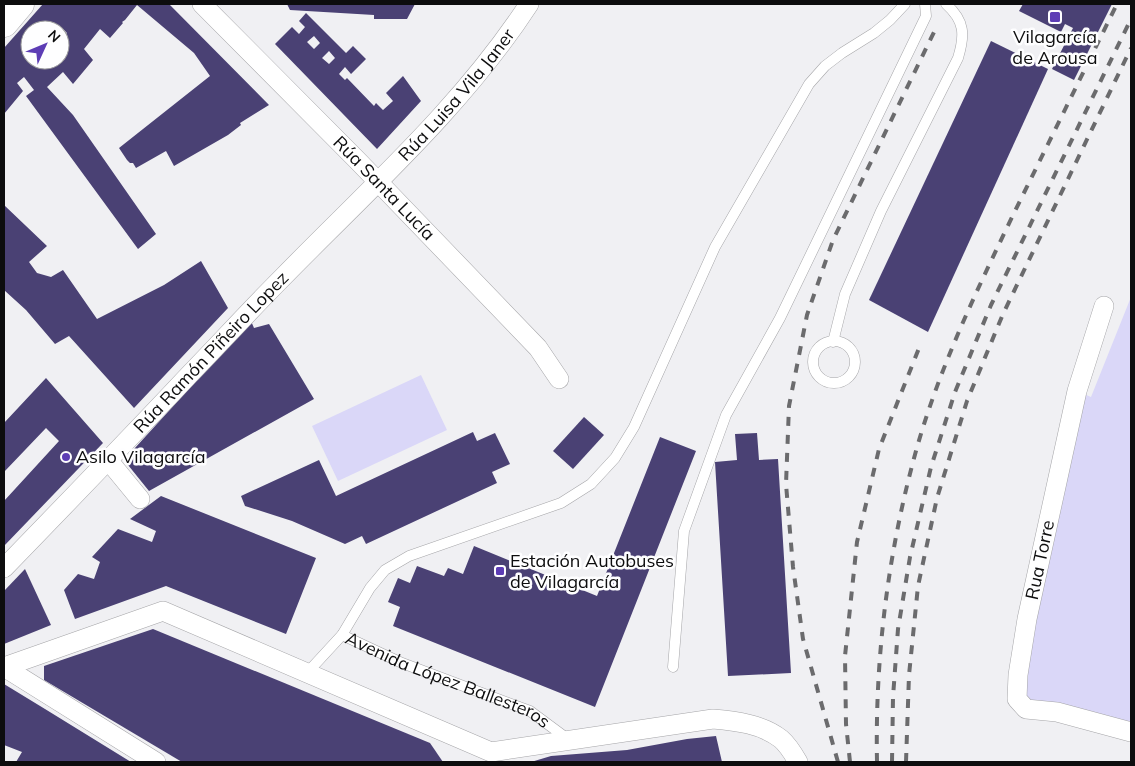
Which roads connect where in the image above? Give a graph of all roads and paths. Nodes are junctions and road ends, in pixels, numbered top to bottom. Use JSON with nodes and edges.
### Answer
{"nodes":[{"id":1,"x":20,"y":4,"type":"edge"},
{"id":2,"x":202,"y":4,"type":"edge"},
{"id":3,"x":529,"y":4,"type":"edge"},
{"id":4,"x":905,"y":4,"type":"edge"},
{"id":5,"x":926,"y":4,"type":"edge"},
{"id":6,"x":946,"y":4,"type":"edge"},
{"id":7,"x":4,"y":22,"type":"edge"},
{"id":8,"x":378,"y":182,"type":"junction"},
{"id":9,"x":1104,"y":306,"type":"dead end"},
{"id":10,"x":833,"y":342,"type":"junction"},
{"id":11,"x":559,"y":379,"type":"dead end"},
{"id":12,"x":108,"y":460,"type":"junction"},
{"id":13,"x":140,"y":499,"type":"dead end"},
{"id":14,"x":4,"y":568,"type":"edge"},
{"id":15,"x":342,"y":635,"type":"junction"},
{"id":16,"x":4,"y":667,"type":"edge"},
{"id":17,"x":673,"y":667,"type":"dead end"},
{"id":18,"x":307,"y":673,"type":"junction"},
{"id":19,"x":1131,"y":732,"type":"edge"},
{"id":20,"x":569,"y":740,"type":"junction"},
{"id":21,"x":490,"y":757,"type":"edge"},
{"id":22,"x":156,"y":762,"type":"edge"},
{"id":23,"x":798,"y":762,"type":"edge"}],
"edges":[{"from":1,"to":7,"type":"main road"},
{"from":2,"to":8,"type":"street","name":"Rúa Santa Lucía"},
{"from":3,"to":8,"type":"street","name":"Rúa Luisa Vila Janer"},
{"from":4,"to":15,"type":"lane"},
{"from":5,"to":17,"type":"lane"},
{"from":6,"to":10,"type":"lane"},
{"from":8,"to":11,"type":"street","name":"Rúa Santa Lucía"},
{"from":8,"to":12,"type":"street","name":"Rúa Ramón Piñeiro Lopez"},
{"from":9,"to":19,"type":"street","name":"Rua Torre"},
{"from":10,"to":10,"type":"lane"},
{"from":12,"to":13,"type":"street"},
{"from":12,"to":14,"type":"street","name":"Rúa Ramón Piñeiro Lopez"},
{"from":15,"to":18,"type":"lane","name":"Avenida López Ballesteros"},
{"from":15,"to":20,"type":"lane","name":"Avenida López Ballesteros"},
{"from":16,"to":18,"type":"street","name":"Avenida López Ballesteros"},
{"from":16,"to":22,"type":"street"},
{"from":18,"to":21,"type":"street","name":"Avenida López Ballesteros"},
{"from":20,"to":21,"type":"street","name":"Avenida López Ballesteros"},
{"from":20,"to":23,"type":"street","name":"Avenida López Ballesteros"}]}
